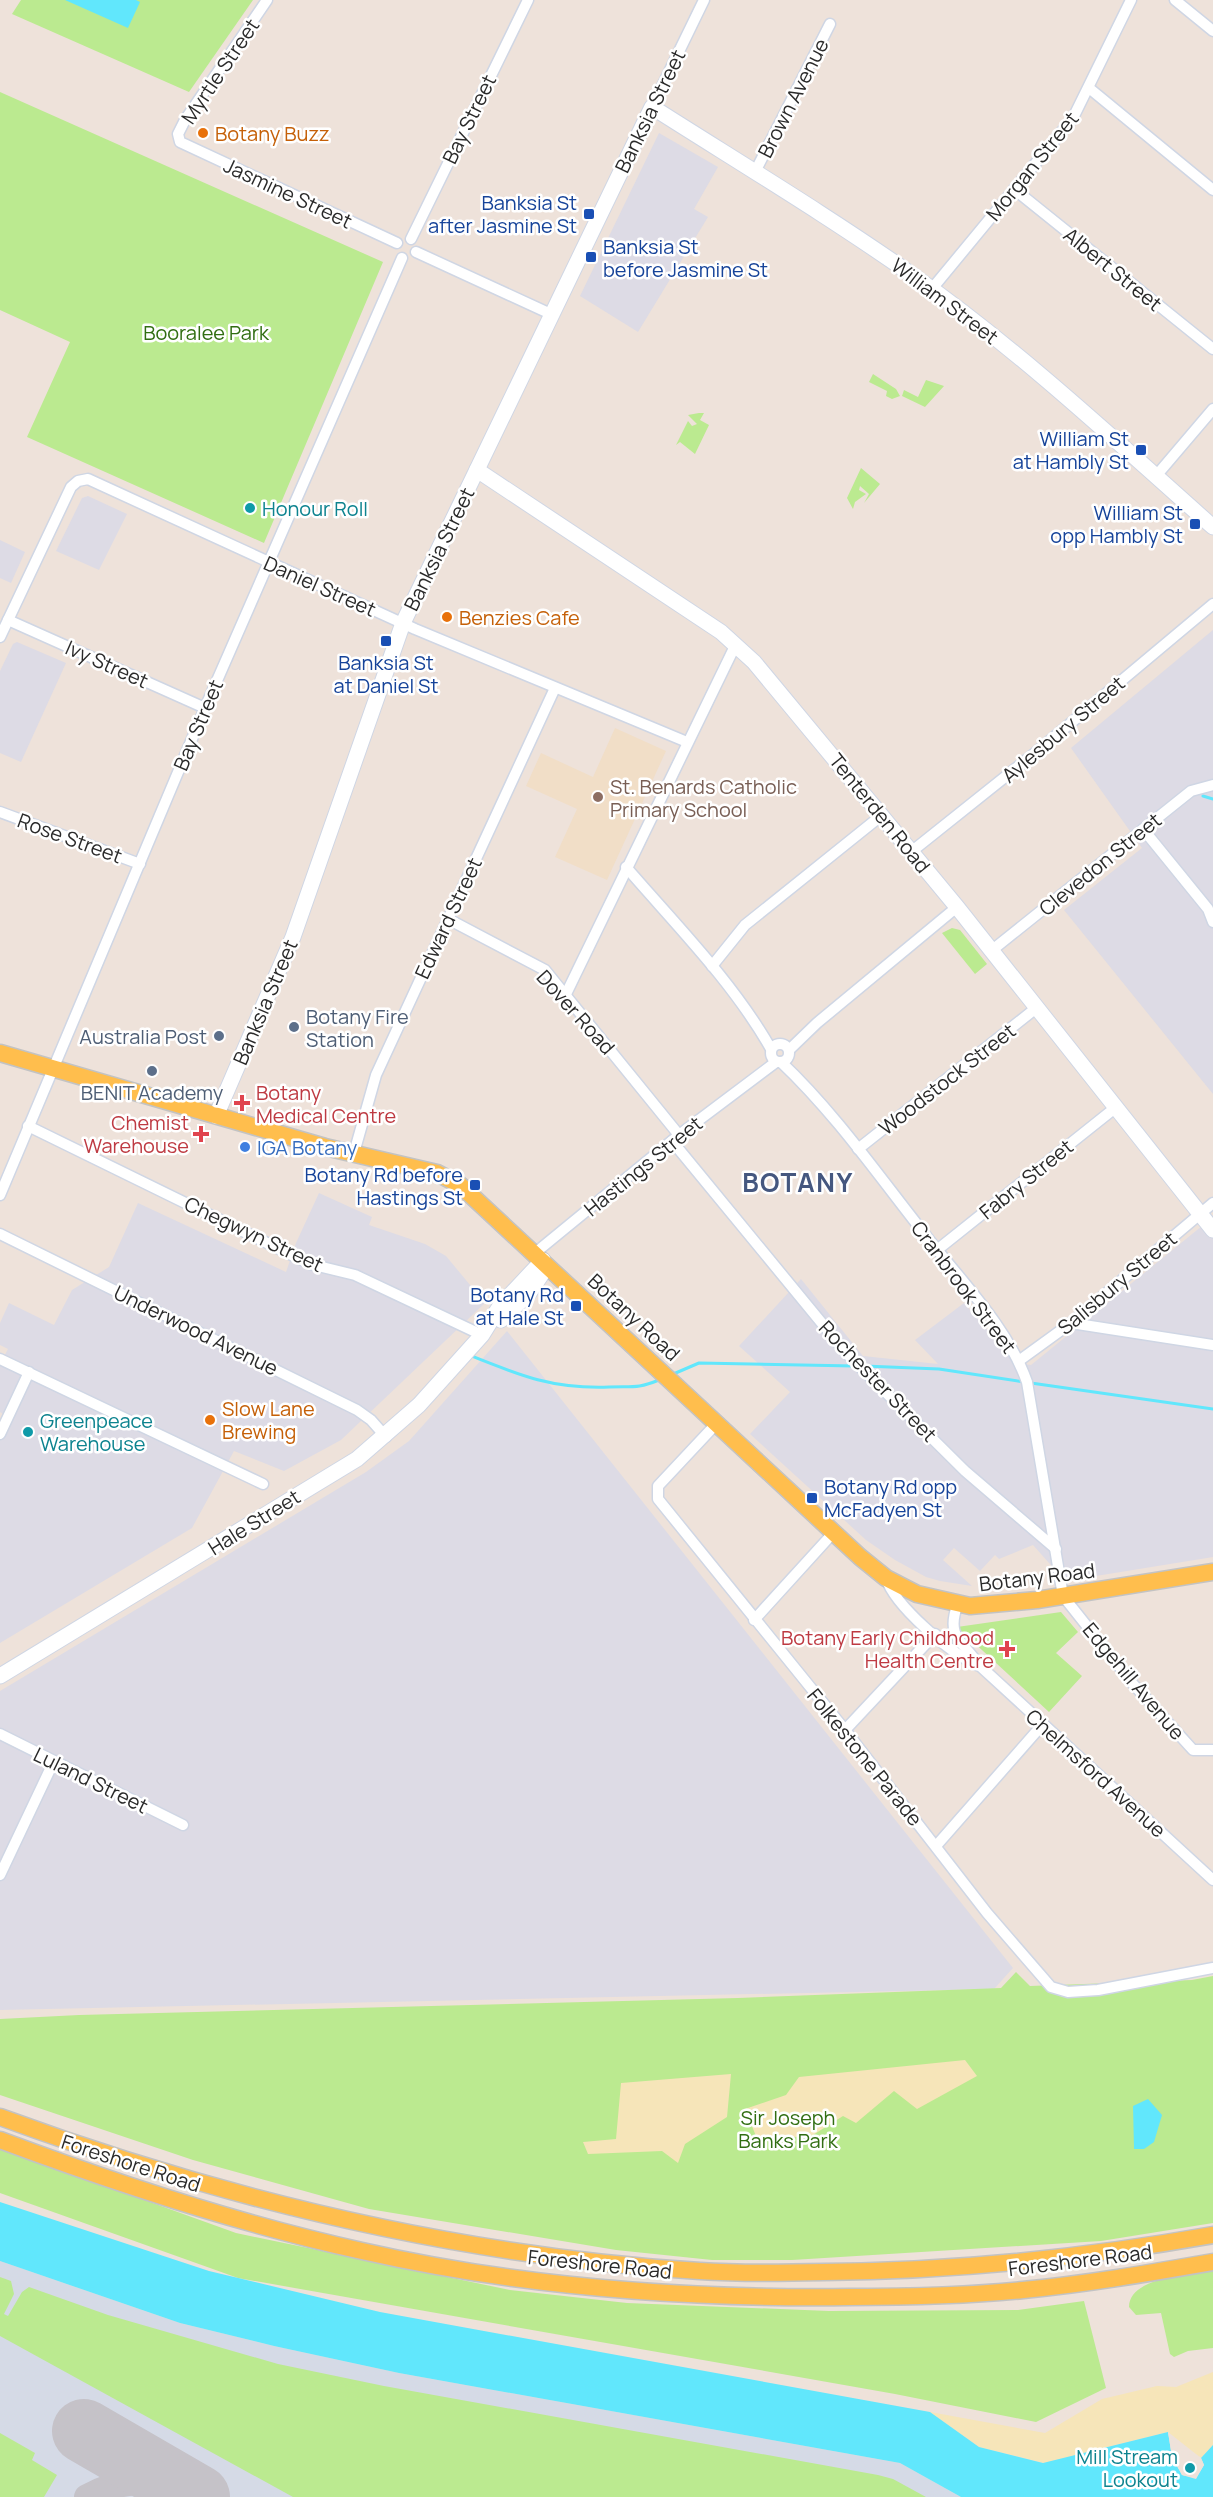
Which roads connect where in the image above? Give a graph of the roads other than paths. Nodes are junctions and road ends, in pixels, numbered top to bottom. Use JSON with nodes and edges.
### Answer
{"nodes":[{"id":1,"x":267,"y":0,"type":"edge"},
{"id":2,"x":528,"y":0,"type":"edge"},
{"id":3,"x":704,"y":0,"type":"edge"},
{"id":4,"x":1131,"y":0,"type":"edge"},
{"id":5,"x":1175,"y":0,"type":"edge"},
{"id":6,"x":830,"y":24,"type":"dead end"},
{"id":7,"x":1213,"y":31,"type":"edge"},
{"id":8,"x":1089,"y":88,"type":"junction"},
{"id":9,"x":652,"y":107,"type":"junction"},
{"id":10,"x":180,"y":142,"type":"joint"},
{"id":11,"x":755,"y":172,"type":"junction"},
{"id":12,"x":1014,"y":189,"type":"junction"},
{"id":13,"x":1213,"y":190,"type":"edge"},
{"id":14,"x":411,"y":239,"type":"junction"},
{"id":15,"x":397,"y":243,"type":"junction"},
{"id":16,"x":416,"y":252,"type":"junction"},
{"id":17,"x":402,"y":258,"type":"junction"},
{"id":18,"x":931,"y":290,"type":"junction"},
{"id":19,"x":553,"y":315,"type":"junction"},
{"id":20,"x":1213,"y":349,"type":"edge"},
{"id":21,"x":1213,"y":409,"type":"edge"},
{"id":22,"x":477,"y":470,"type":"junction"},
{"id":23,"x":1156,"y":476,"type":"junction"},
{"id":24,"x":1213,"y":527,"type":"edge"},
{"id":25,"x":268,"y":563,"type":"junction"},
{"id":26,"x":1213,"y":603,"type":"edge"},
{"id":27,"x":8,"y":620,"type":"junction"},
{"id":28,"x":403,"y":623,"type":"junction"},
{"id":29,"x":0,"y":637,"type":"edge"},
{"id":30,"x":736,"y":644,"type":"junction"},
{"id":31,"x":555,"y":688,"type":"junction"},
{"id":32,"x":205,"y":708,"type":"junction"},
{"id":33,"x":687,"y":742,"type":"junction"},
{"id":34,"x":1213,"y":785,"type":"edge"},
{"id":35,"x":0,"y":812,"type":"edge"},
{"id":36,"x":882,"y":815,"type":"junction"},
{"id":37,"x":1143,"y":829,"type":"junction"},
{"id":38,"x":911,"y":852,"type":"junction"},
{"id":39,"x":140,"y":864,"type":"junction"},
{"id":40,"x":626,"y":867,"type":"junction"},
{"id":41,"x":957,"y":907,"type":"junction"},
{"id":42,"x":448,"y":920,"type":"junction"},
{"id":43,"x":1213,"y":922,"type":"edge"},
{"id":44,"x":991,"y":951,"type":"junction"},
{"id":45,"x":712,"y":966,"type":"junction"},
{"id":46,"x":566,"y":994,"type":"junction"},
{"id":47,"x":1035,"y":1009,"type":"junction"},
{"id":48,"x":0,"y":1053,"type":"edge"},
{"id":49,"x":780,"y":1053,"type":"junction"},
{"id":50,"x":53,"y":1068,"type":"junction"},
{"id":51,"x":1115,"y":1108,"type":"junction"},
{"id":52,"x":216,"y":1116,"type":"junction"},
{"id":53,"x":28,"y":1126,"type":"junction"},
{"id":54,"x":676,"y":1138,"type":"junction"},
{"id":55,"x":858,"y":1149,"type":"junction"},
{"id":56,"x":354,"y":1153,"type":"junction"},
{"id":57,"x":0,"y":1195,"type":"edge"},
{"id":58,"x":1213,"y":1203,"type":"edge"},
{"id":59,"x":1200,"y":1214,"type":"junction"},
{"id":60,"x":1213,"y":1230,"type":"edge"},
{"id":61,"x":0,"y":1234,"type":"edge"},
{"id":62,"x":937,"y":1250,"type":"junction"},
{"id":63,"x":542,"y":1260,"type":"junction"},
{"id":64,"x":1071,"y":1323,"type":"junction"},
{"id":65,"x":482,"y":1335,"type":"junction"},
{"id":66,"x":1213,"y":1345,"type":"edge"},
{"id":67,"x":0,"y":1359,"type":"edge"},
{"id":68,"x":1020,"y":1360,"type":"junction"},
{"id":69,"x":29,"y":1372,"type":"junction"},
{"id":70,"x":717,"y":1423,"type":"junction"},
{"id":71,"x":382,"y":1433,"type":"junction"},
{"id":72,"x":0,"y":1434,"type":"edge"},
{"id":73,"x":263,"y":1484,"type":"dead end"},
{"id":74,"x":834,"y":1532,"type":"junction"},
{"id":75,"x":1056,"y":1549,"type":"junction"},
{"id":76,"x":1213,"y":1572,"type":"edge"},
{"id":77,"x":886,"y":1578,"type":"junction"},
{"id":78,"x":1063,"y":1596,"type":"junction"},
{"id":79,"x":957,"y":1606,"type":"junction"},
{"id":80,"x":754,"y":1620,"type":"junction"},
{"id":81,"x":935,"y":1634,"type":"junction"},
{"id":82,"x":979,"y":1665,"type":"junction"},
{"id":83,"x":0,"y":1676,"type":"edge"},
{"id":84,"x":1043,"y":1724,"type":"junction"},
{"id":85,"x":845,"y":1730,"type":"junction"},
{"id":86,"x":0,"y":1734,"type":"edge"},
{"id":87,"x":1213,"y":1750,"type":"edge"},
{"id":88,"x":53,"y":1763,"type":"junction"},
{"id":89,"x":183,"y":1826,"type":"dead end"},
{"id":90,"x":936,"y":1846,"type":"junction"},
{"id":91,"x":0,"y":1875,"type":"edge"},
{"id":92,"x":1213,"y":1880,"type":"edge"},
{"id":93,"x":1213,"y":1968,"type":"edge"},
{"id":94,"x":0,"y":2117,"type":"edge"},
{"id":95,"x":0,"y":2140,"type":"edge"},
{"id":96,"x":1213,"y":2235,"type":"edge"},
{"id":97,"x":1213,"y":2262,"type":"edge"}],
"edges":[{"from":1,"to":10,"type":"street","name":"Myrtle Street"},
{"from":2,"to":14,"type":"street","name":"Bay Street"},
{"from":3,"to":9,"type":"street","name":"Banksia Street"},
{"from":4,"to":8,"type":"street","name":"Morgan Street"},
{"from":5,"to":7,"type":"street"},
{"from":6,"to":11,"type":"street","name":"Brown Avenue"},
{"from":8,"to":12,"type":"street","name":"Morgan Street"},
{"from":8,"to":13,"type":"street"},
{"from":9,"to":11,"type":"street","name":"William Street"},
{"from":9,"to":19,"type":"street","name":"Banksia Street"},
{"from":10,"to":15,"type":"street","name":"Jasmine Street"},
{"from":11,"to":18,"type":"street","name":"William Street"},
{"from":12,"to":18,"type":"street","name":"Morgan Street"},
{"from":12,"to":20,"type":"street","name":"Albert Street"},
{"from":14,"to":15,"type":"street"},
{"from":14,"to":16,"type":"street"},
{"from":15,"to":17,"type":"street"},
{"from":16,"to":17,"type":"street"},
{"from":16,"to":19,"type":"street"},
{"from":17,"to":25,"type":"street","name":"Bay Street"},
{"from":18,"to":23,"type":"street","name":"William Street"},
{"from":19,"to":22,"type":"street","name":"Banksia Street"},
{"from":21,"to":23,"type":"street"},
{"from":22,"to":28,"type":"street","name":"Banksia Street"},
{"from":22,"to":30,"type":"street","name":"Tenterden Road"},
{"from":23,"to":24,"type":"street","name":"William Street"},
{"from":25,"to":27,"type":"street","name":"Daniel Street"},
{"from":25,"to":28,"type":"street","name":"Daniel Street"},
{"from":25,"to":32,"type":"street","name":"Bay Street"},
{"from":26,"to":38,"type":"street","name":"Aylesbury Street"},
{"from":27,"to":29,"type":"street"},
{"from":27,"to":32,"type":"street","name":"Ivy Street"},
{"from":28,"to":31,"type":"street","name":"Daniel Street"},
{"from":28,"to":52,"type":"street","name":"Banksia Street"},
{"from":30,"to":33,"type":"street"},
{"from":30,"to":36,"type":"street","name":"Tenterden Road"},
{"from":31,"to":33,"type":"street","name":"Daniel Street"},
{"from":31,"to":42,"type":"street","name":"Edward Street"},
{"from":32,"to":39,"type":"street","name":"Bay Street"},
{"from":33,"to":40,"type":"street"},
{"from":34,"to":37,"type":"street","name":"Clevedon Street"},
{"from":35,"to":39,"type":"street","name":"Rose Street"},
{"from":36,"to":38,"type":"street","name":"Tenterden Road"},
{"from":36,"to":45,"type":"street"},
{"from":37,"to":43,"type":"street"},
{"from":37,"to":44,"type":"street","name":"Clevedon Street"},
{"from":38,"to":41,"type":"street","name":"Tenterden Road"},
{"from":39,"to":50,"type":"street","name":"Bay Street"},
{"from":40,"to":45,"type":"street","name":"Cranbrook Street"},
{"from":40,"to":46,"type":"street"},
{"from":41,"to":44,"type":"street","name":"Tenterden Road"},
{"from":41,"to":49,"type":"street","name":"Hastings Street"},
{"from":42,"to":46,"type":"street","name":"Dover Road"},
{"from":42,"to":56,"type":"street","name":"Edward Street"},
{"from":44,"to":47,"type":"street","name":"Tenterden Road"},
{"from":45,"to":49,"type":"street","name":"Cranbrook Street"},
{"from":46,"to":54,"type":"street","name":"Dover Road"},
{"from":47,"to":51,"type":"street","name":"Tenterden Road"},
{"from":47,"to":55,"type":"street","name":"Woodstock Street"},
{"from":48,"to":50,"type":"main road","name":"Botany Road"},
{"from":49,"to":54,"type":"street","name":"Hastings Street"},
{"from":49,"to":55,"type":"street","name":"Cranbrook Street"},
{"from":50,"to":52,"type":"main road","name":"Botany Road"},
{"from":50,"to":53,"type":"street","name":"Bay Street"},
{"from":51,"to":59,"type":"street","name":"Tenterden Road"},
{"from":51,"to":62,"type":"street","name":"Fabry Street"},
{"from":52,"to":56,"type":"main road","name":"Botany Road"},
{"from":53,"to":57,"type":"street","name":"Bay Street"},
{"from":53,"to":65,"type":"street","name":"Chegwyn Street"},
{"from":54,"to":63,"type":"street","name":"Hastings Street"},
{"from":54,"to":75,"type":"street","name":"Rochester Street"},
{"from":55,"to":62,"type":"street","name":"Cranbrook Street"},
{"from":56,"to":63,"type":"main road","name":"Botany Road"},
{"from":58,"to":59,"type":"street","name":"Salisbury Street"},
{"from":59,"to":60,"type":"street","name":"Tenterden Road"},
{"from":59,"to":64,"type":"street","name":"Salisbury Street"},
{"from":61,"to":71,"type":"street","name":"Underwood Avenue"},
{"from":62,"to":68,"type":"street","name":"Cranbrook Street"},
{"from":63,"to":65,"type":"street","name":"Hale Street"},
{"from":63,"to":70,"type":"main road","name":"Botany Road"},
{"from":64,"to":66,"type":"street"},
{"from":64,"to":68,"type":"street","name":"Salisbury Street"},
{"from":65,"to":71,"type":"street","name":"Hale Street"},
{"from":67,"to":69,"type":"street"},
{"from":68,"to":75,"type":"street","name":"Cranbrook Street"},
{"from":69,"to":72,"type":"street"},
{"from":69,"to":73,"type":"street"},
{"from":70,"to":74,"type":"main road","name":"Botany Road"},
{"from":70,"to":80,"type":"street","name":"Folkestone Parade"},
{"from":71,"to":83,"type":"street","name":"Hale Street"},
{"from":74,"to":77,"type":"main road","name":"Botany Road"},
{"from":74,"to":80,"type":"street"},
{"from":75,"to":78,"type":"street","name":"Cranbrook Street"},
{"from":76,"to":78,"type":"main road","name":"Botany Road"},
{"from":77,"to":79,"type":"main road","name":"Botany Road"},
{"from":77,"to":81,"type":"street","name":"Chelmsford Avenue"},
{"from":78,"to":79,"type":"main road","name":"Botany Road"},
{"from":78,"to":87,"type":"street","name":"Edgehill Avenue"},
{"from":79,"to":82,"type":"street","name":"Chelmsford Avenue"},
{"from":80,"to":85,"type":"street","name":"Folkestone Parade"},
{"from":81,"to":82,"type":"street","name":"Chelmsford Avenue"},
{"from":81,"to":85,"type":"street"},
{"from":82,"to":84,"type":"street","name":"Chelmsford Avenue"},
{"from":84,"to":90,"type":"street"},
{"from":84,"to":92,"type":"street","name":"Chelmsford Avenue"},
{"from":85,"to":90,"type":"street","name":"Folkestone Parade"},
{"from":86,"to":88,"type":"street","name":"Luland Street"},
{"from":88,"to":89,"type":"street","name":"Luland Street"},
{"from":88,"to":91,"type":"street"},
{"from":90,"to":93,"type":"street","name":"Folkestone Parade"},
{"from":94,"to":96,"type":"main road","name":"Foreshore Road"},
{"from":95,"to":97,"type":"main road","name":"Foreshore Road"}]}
